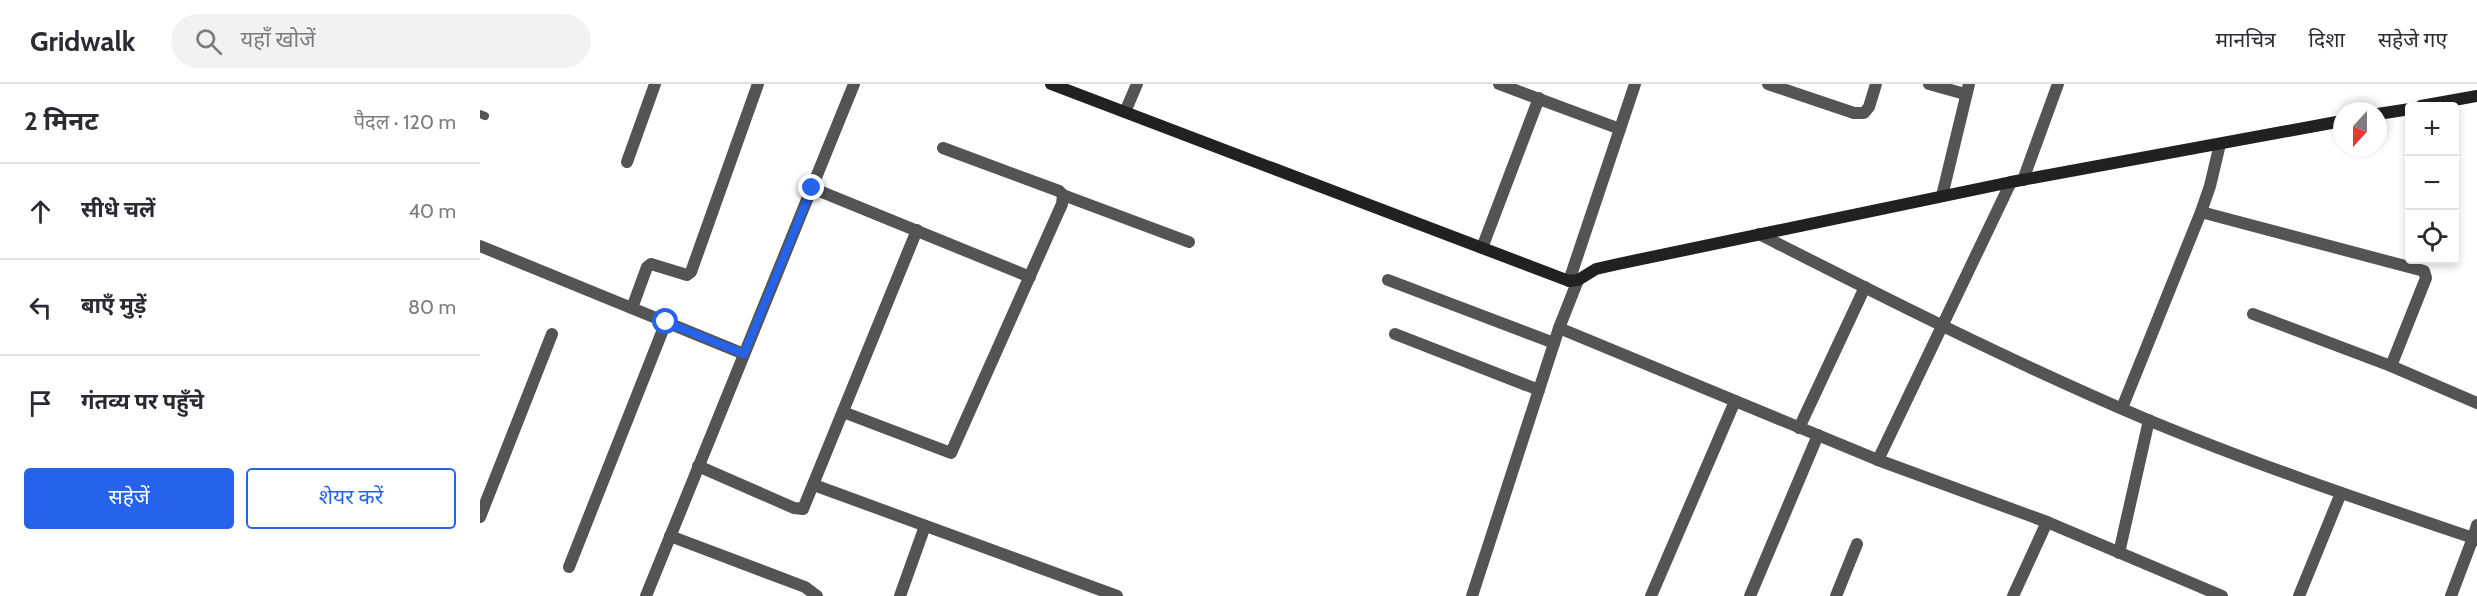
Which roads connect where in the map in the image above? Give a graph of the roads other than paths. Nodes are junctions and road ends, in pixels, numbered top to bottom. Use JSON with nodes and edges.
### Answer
{"nodes":[{"id":1,"x":655,"y":84,"type":"edge"},
{"id":2,"x":758,"y":84,"type":"edge"},
{"id":3,"x":854,"y":84,"type":"edge"},
{"id":4,"x":1051,"y":84,"type":"edge"},
{"id":5,"x":1137,"y":84,"type":"edge"},
{"id":6,"x":1499,"y":84,"type":"edge"},
{"id":7,"x":1635,"y":84,"type":"edge"},
{"id":8,"x":1768,"y":84,"type":"edge"},
{"id":9,"x":1876,"y":84,"type":"edge"},
{"id":10,"x":1929,"y":84,"type":"edge"},
{"id":11,"x":2058,"y":84,"type":"edge"},
{"id":12,"x":1967,"y":89,"type":"edge"},
{"id":13,"x":2477,"y":96,"type":"edge"},
{"id":14,"x":1539,"y":98,"type":"junction"},
{"id":15,"x":2443,"y":102,"type":"edge"},
{"id":16,"x":2405,"y":110,"type":"edge"},
{"id":17,"x":1125,"y":112,"type":"junction"},
{"id":18,"x":2387,"y":113,"type":"edge"},
{"id":19,"x":2333,"y":123,"type":"edge"},
{"id":20,"x":1620,"y":129,"type":"junction"},
{"id":21,"x":2220,"y":144,"type":"junction"},
{"id":22,"x":943,"y":148,"type":"dead end"},
{"id":23,"x":627,"y":162,"type":"dead end"},
{"id":24,"x":2017,"y":181,"type":"junction"},
{"id":25,"x":812,"y":188,"type":"junction"},
{"id":26,"x":1063,"y":195,"type":"junction"},
{"id":27,"x":1942,"y":196,"type":"junction"},
{"id":28,"x":2201,"y":212,"type":"junction"},
{"id":29,"x":917,"y":230,"type":"junction"},
{"id":30,"x":1759,"y":234,"type":"junction"},
{"id":31,"x":1189,"y":242,"type":"dead end"},
{"id":32,"x":480,"y":246,"type":"edge"},
{"id":33,"x":1482,"y":248,"type":"junction"},
{"id":34,"x":1030,"y":277,"type":"junction"},
{"id":35,"x":1388,"y":280,"type":"dead end"},
{"id":36,"x":1574,"y":280,"type":"junction"},
{"id":37,"x":1865,"y":288,"type":"junction"},
{"id":38,"x":633,"y":308,"type":"junction"},
{"id":39,"x":2253,"y":314,"type":"dead end"},
{"id":40,"x":666,"y":322,"type":"junction"},
{"id":41,"x":1941,"y":326,"type":"junction"},
{"id":42,"x":1558,"y":328,"type":"junction"},
{"id":43,"x":552,"y":334,"type":"dead end"},
{"id":44,"x":1395,"y":334,"type":"dead end"},
{"id":45,"x":1554,"y":343,"type":"junction"},
{"id":46,"x":744,"y":354,"type":"junction"},
{"id":47,"x":2391,"y":366,"type":"junction"},
{"id":48,"x":1539,"y":390,"type":"junction"},
{"id":49,"x":1735,"y":401,"type":"junction"},
{"id":50,"x":2477,"y":403,"type":"edge"},
{"id":51,"x":2122,"y":408,"type":"junction"},
{"id":52,"x":843,"y":412,"type":"junction"},
{"id":53,"x":2149,"y":420,"type":"junction"},
{"id":54,"x":1799,"y":428,"type":"junction"},
{"id":55,"x":1818,"y":435,"type":"junction"},
{"id":56,"x":1878,"y":460,"type":"junction"},
{"id":57,"x":698,"y":466,"type":"junction"},
{"id":58,"x":814,"y":484,"type":"junction"},
{"id":59,"x":2341,"y":493,"type":"junction"},
{"id":60,"x":480,"y":517,"type":"edge"},
{"id":61,"x":2047,"y":522,"type":"junction"},
{"id":62,"x":2477,"y":525,"type":"edge"},
{"id":63,"x":925,"y":526,"type":"junction"},
{"id":64,"x":670,"y":536,"type":"junction"},
{"id":65,"x":2475,"y":539,"type":"edge"},
{"id":66,"x":1857,"y":544,"type":"dead end"},
{"id":67,"x":2119,"y":553,"type":"junction"},
{"id":68,"x":569,"y":567,"type":"dead end"},
{"id":69,"x":819,"y":595,"type":"edge"},
{"id":70,"x":1475,"y":595,"type":"edge"},
{"id":71,"x":646,"y":596,"type":"edge"},
{"id":72,"x":900,"y":596,"type":"edge"},
{"id":73,"x":1117,"y":596,"type":"edge"},
{"id":74,"x":1650,"y":596,"type":"edge"},
{"id":75,"x":1750,"y":596,"type":"edge"},
{"id":76,"x":1836,"y":596,"type":"edge"},
{"id":77,"x":2013,"y":596,"type":"edge"},
{"id":78,"x":2222,"y":596,"type":"edge"},
{"id":79,"x":2299,"y":596,"type":"edge"},
{"id":80,"x":2451,"y":596,"type":"edge"}],
"edges":[{"from":1,"to":23,"type":"street"},
{"from":2,"to":38,"type":"street"},
{"from":3,"to":25,"type":"street"},
{"from":4,"to":17,"type":"street"},
{"from":5,"to":17,"type":"street"},
{"from":6,"to":14,"type":"street"},
{"from":7,"to":20,"type":"street"},
{"from":8,"to":9,"type":"street"},
{"from":10,"to":12,"type":"street"},
{"from":11,"to":24,"type":"street"},
{"from":12,"to":27,"type":"street"},
{"from":13,"to":15,"type":"street"},
{"from":14,"to":20,"type":"street"},
{"from":14,"to":33,"type":"street"},
{"from":16,"to":18,"type":"street"},
{"from":17,"to":33,"type":"street"},
{"from":19,"to":21,"type":"street"},
{"from":20,"to":36,"type":"street"},
{"from":21,"to":24,"type":"street"},
{"from":21,"to":28,"type":"street"},
{"from":22,"to":26,"type":"street"},
{"from":24,"to":27,"type":"street"},
{"from":24,"to":41,"type":"street"},
{"from":25,"to":29,"type":"street"},
{"from":25,"to":46,"type":"street"},
{"from":26,"to":31,"type":"street"},
{"from":26,"to":34,"type":"street"},
{"from":27,"to":30,"type":"street"},
{"from":28,"to":47,"type":"street"},
{"from":28,"to":51,"type":"street"},
{"from":29,"to":34,"type":"street"},
{"from":29,"to":52,"type":"street"},
{"from":30,"to":36,"type":"street"},
{"from":30,"to":37,"type":"street"},
{"from":32,"to":38,"type":"street"},
{"from":33,"to":36,"type":"street"},
{"from":34,"to":52,"type":"street"},
{"from":35,"to":45,"type":"street"},
{"from":36,"to":42,"type":"street"},
{"from":37,"to":41,"type":"street"},
{"from":37,"to":54,"type":"street"},
{"from":38,"to":40,"type":"street"},
{"from":39,"to":47,"type":"street"},
{"from":40,"to":46,"type":"street"},
{"from":40,"to":68,"type":"street"},
{"from":41,"to":51,"type":"street"},
{"from":41,"to":56,"type":"street"},
{"from":42,"to":45,"type":"street"},
{"from":42,"to":49,"type":"street"},
{"from":43,"to":60,"type":"street"},
{"from":44,"to":48,"type":"street"},
{"from":45,"to":48,"type":"street"},
{"from":46,"to":57,"type":"street"},
{"from":47,"to":50,"type":"street"},
{"from":48,"to":70,"type":"street"},
{"from":49,"to":54,"type":"street"},
{"from":49,"to":74,"type":"street"},
{"from":51,"to":53,"type":"street"},
{"from":52,"to":58,"type":"street"},
{"from":53,"to":59,"type":"street"},
{"from":53,"to":67,"type":"street"},
{"from":54,"to":55,"type":"street"},
{"from":55,"to":56,"type":"street"},
{"from":55,"to":75,"type":"street"},
{"from":56,"to":61,"type":"street"},
{"from":57,"to":58,"type":"street"},
{"from":57,"to":64,"type":"street"},
{"from":58,"to":63,"type":"street"},
{"from":59,"to":65,"type":"street"},
{"from":59,"to":79,"type":"street"},
{"from":61,"to":67,"type":"street"},
{"from":61,"to":77,"type":"street"},
{"from":62,"to":65,"type":"street"},
{"from":63,"to":72,"type":"street"},
{"from":63,"to":73,"type":"street"},
{"from":64,"to":69,"type":"street"},
{"from":64,"to":71,"type":"street"},
{"from":65,"to":80,"type":"street"},
{"from":66,"to":76,"type":"street"},
{"from":67,"to":78,"type":"street"}]}
